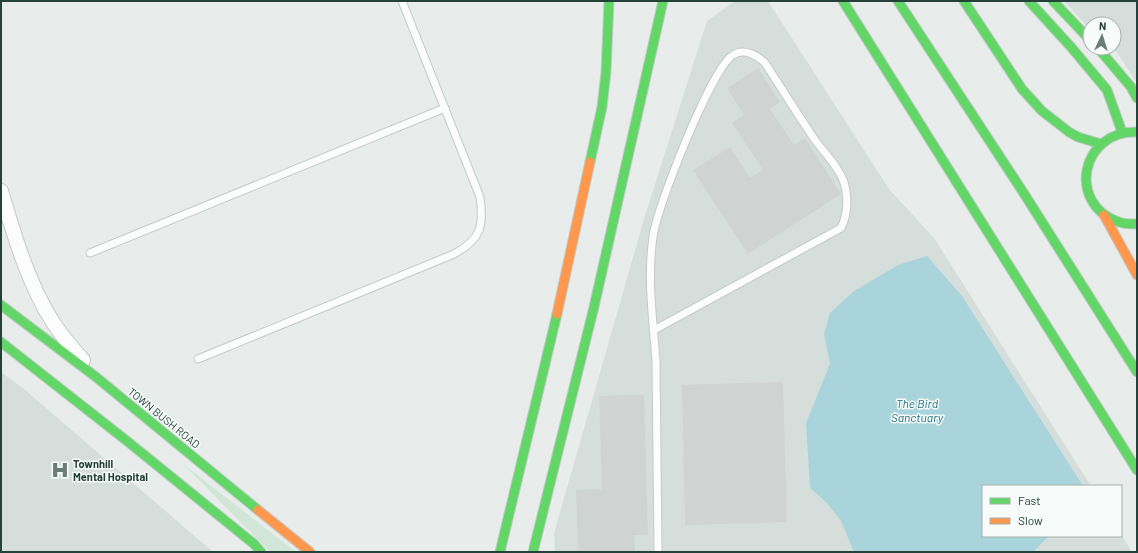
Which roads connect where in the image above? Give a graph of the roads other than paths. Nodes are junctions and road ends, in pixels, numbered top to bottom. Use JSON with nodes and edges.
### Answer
{"nodes":[{"id":1,"x":402,"y":1,"type":"edge"},
{"id":2,"x":609,"y":1,"type":"edge"},
{"id":3,"x":664,"y":1,"type":"edge"},
{"id":4,"x":843,"y":1,"type":"edge"},
{"id":5,"x":898,"y":1,"type":"edge"},
{"id":6,"x":964,"y":1,"type":"edge"},
{"id":7,"x":1029,"y":1,"type":"edge"},
{"id":8,"x":1053,"y":1,"type":"edge"},
{"id":9,"x":1082,"y":32,"type":"edge"},
{"id":10,"x":1105,"y":56,"type":"edge"},
{"id":11,"x":1134,"y":88,"type":"edge"},
{"id":12,"x":1137,"y":98,"type":"edge"},
{"id":13,"x":446,"y":108,"type":"junction"},
{"id":14,"x":1122,"y":132,"type":"junction"},
{"id":15,"x":1137,"y":132,"type":"edge"},
{"id":16,"x":1101,"y":144,"type":"junction"},
{"id":17,"x":1,"y":191,"type":"edge"},
{"id":18,"x":1104,"y":215,"type":"junction"},
{"id":19,"x":1137,"y":224,"type":"edge"},
{"id":20,"x":90,"y":252,"type":"dead end"},
{"id":21,"x":1137,"y":275,"type":"edge"},
{"id":22,"x":1,"y":305,"type":"edge"},
{"id":23,"x":654,"y":330,"type":"junction"},
{"id":24,"x":1,"y":342,"type":"edge"},
{"id":25,"x":198,"y":359,"type":"dead end"},
{"id":26,"x":1137,"y":372,"type":"edge"},
{"id":27,"x":96,"y":377,"type":"junction"},
{"id":28,"x":1137,"y":470,"type":"edge"},
{"id":29,"x":261,"y":552,"type":"edge"},
{"id":30,"x":310,"y":552,"type":"edge"},
{"id":31,"x":500,"y":552,"type":"edge"},
{"id":32,"x":533,"y":552,"type":"edge"},
{"id":33,"x":658,"y":552,"type":"edge"}],
"edges":[{"from":1,"to":13,"type":"lane"},
{"from":2,"to":31,"type":"main road"},
{"from":3,"to":32,"type":"main road"},
{"from":4,"to":28,"type":"main road"},
{"from":5,"to":26,"type":"main road"},
{"from":6,"to":16,"type":"main road"},
{"from":7,"to":14,"type":"main road"},
{"from":8,"to":9,"type":"main road"},
{"from":10,"to":11,"type":"main road"},
{"from":11,"to":12,"type":"main road"},
{"from":13,"to":20,"type":"lane"},
{"from":13,"to":25,"type":"lane"},
{"from":14,"to":15,"type":"main road"},
{"from":14,"to":16,"type":"main road"},
{"from":16,"to":18,"type":"main road"},
{"from":17,"to":27,"type":"street"},
{"from":18,"to":19,"type":"main road"},
{"from":18,"to":21,"type":"main road"},
{"from":22,"to":27,"type":"main road","name":"TOWN BUSH ROAD"},
{"from":23,"to":23,"type":"lane"},
{"from":23,"to":33,"type":"lane"},
{"from":24,"to":29,"type":"main road"},
{"from":27,"to":30,"type":"main road","name":"TOWN BUSH ROAD"}]}
